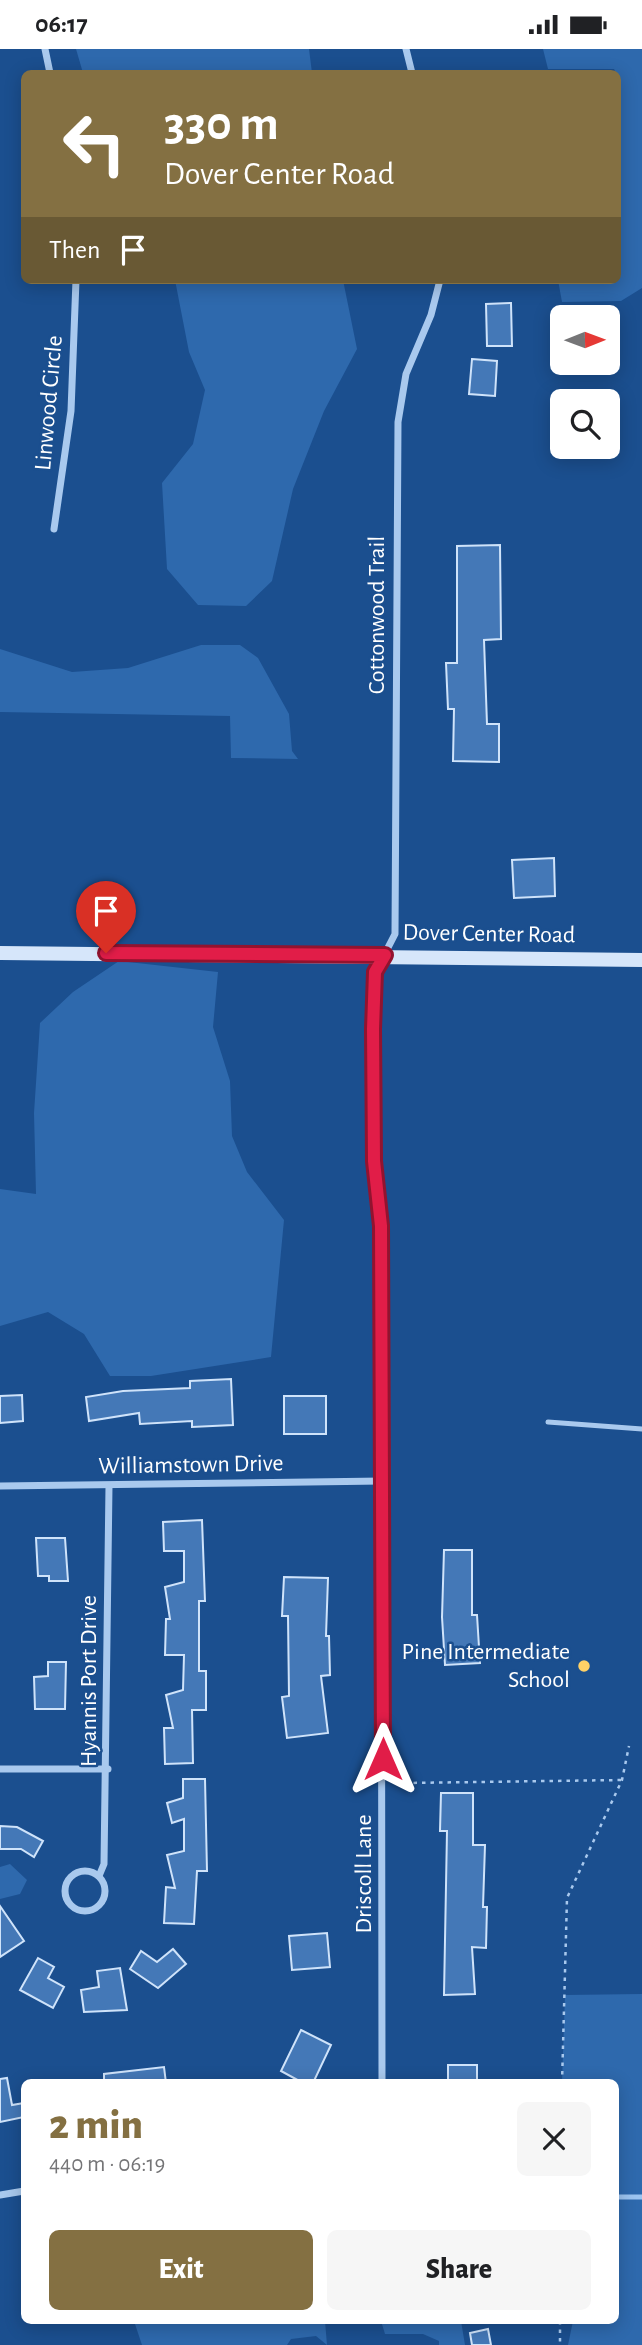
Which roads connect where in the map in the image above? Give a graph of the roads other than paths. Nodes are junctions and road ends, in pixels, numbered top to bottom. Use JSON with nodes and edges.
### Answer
{"nodes":[{"id":1,"x":45,"y":49,"type":"edge"},
{"id":2,"x":406,"y":49,"type":"edge"},
{"id":3,"x":49,"y":70,"type":"edge"},
{"id":4,"x":411,"y":70,"type":"edge"},
{"id":5,"x":76,"y":284,"type":"edge"},
{"id":6,"x":439,"y":284,"type":"edge"},
{"id":7,"x":54,"y":529,"type":"dead end"},
{"id":8,"x":0,"y":953,"type":"edge"},
{"id":9,"x":385,"y":955,"type":"junction"},
{"id":10,"x":642,"y":960,"type":"edge"},
{"id":11,"x":548,"y":1422,"type":"dead end"},
{"id":12,"x":642,"y":1429,"type":"edge"},
{"id":13,"x":382,"y":1481,"type":"junction"},
{"id":14,"x":0,"y":1486,"type":"edge"},
{"id":15,"x":109,"y":1486,"type":"junction"},
{"id":16,"x":0,"y":1769,"type":"edge"},
{"id":17,"x":108,"y":1769,"type":"junction"},
{"id":18,"x":99,"y":1876,"type":"junction"},
{"id":19,"x":382,"y":2079,"type":"edge"},
{"id":20,"x":21,"y":2191,"type":"edge"},
{"id":21,"x":0,"y":2195,"type":"edge"}],
"edges":[{"from":1,"to":3,"type":"street"},
{"from":2,"to":4,"type":"street"},
{"from":5,"to":7,"type":"street","name":"Linwood Circle"},
{"from":6,"to":9,"type":"street","name":"Cottonwood Trail"},
{"from":8,"to":9,"type":"street","name":"Dover Center Road"},
{"from":9,"to":10,"type":"street","name":"Dover Center Road"},
{"from":9,"to":13,"type":"street","name":"Driscoll Lane"},
{"from":11,"to":12,"type":"lane"},
{"from":13,"to":15,"type":"street","name":"Williamstown Drive"},
{"from":13,"to":19,"type":"street","name":"Driscoll Lane"},
{"from":14,"to":15,"type":"street","name":"Williamstown Drive"},
{"from":15,"to":17,"type":"street","name":"Hyannis Port Drive"},
{"from":16,"to":17,"type":"street"},
{"from":17,"to":18,"type":"street","name":"Hyannis Port Drive"},
{"from":18,"to":18,"type":"street","name":"Hyannis Port Drive"},
{"from":20,"to":21,"type":"street"}]}
